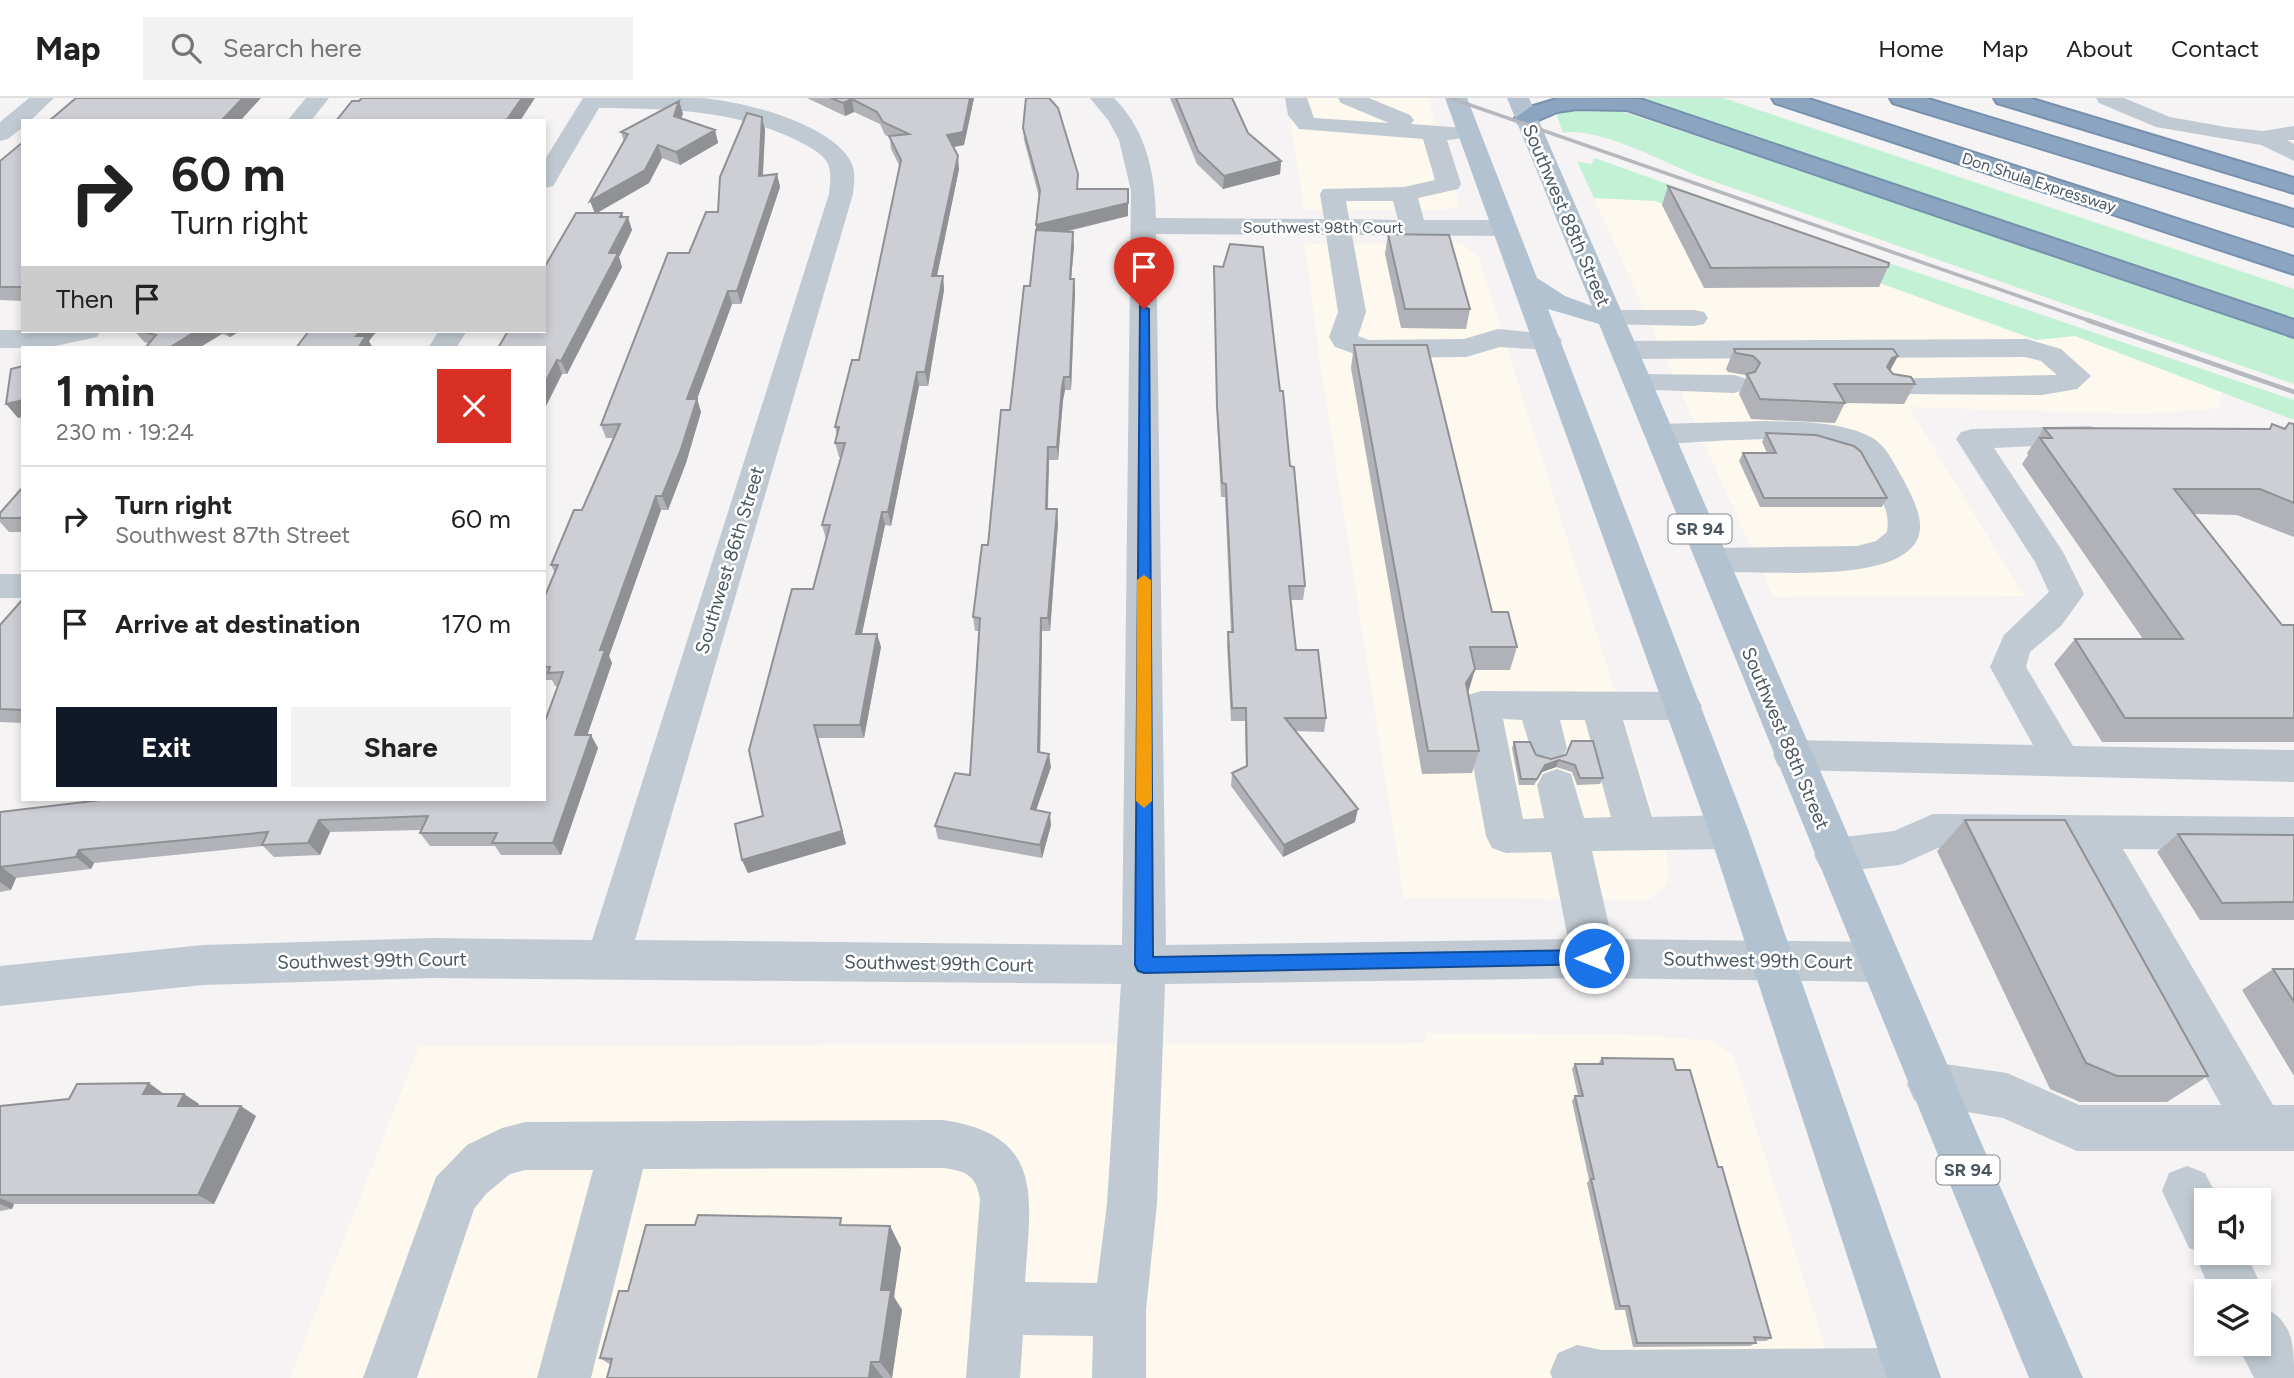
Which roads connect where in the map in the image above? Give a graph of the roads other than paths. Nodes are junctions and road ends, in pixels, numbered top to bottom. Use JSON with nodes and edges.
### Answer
{"nodes":[{"id":1,"x":43,"y":98,"type":"edge"},
{"id":2,"x":318,"y":98,"type":"edge"},
{"id":3,"x":1101,"y":98,"type":"edge"},
{"id":4,"x":1296,"y":98,"type":"edge"},
{"id":5,"x":1349,"y":98,"type":"edge"},
{"id":6,"x":1456,"y":98,"type":"edge"},
{"id":7,"x":1783,"y":98,"type":"edge"},
{"id":8,"x":1901,"y":98,"type":"edge"},
{"id":9,"x":2005,"y":98,"type":"edge"},
{"id":10,"x":2107,"y":98,"type":"edge"},
{"id":11,"x":594,"y":100,"type":"edge"},
{"id":12,"x":1623,"y":101,"type":"edge"},
{"id":13,"x":1523,"y":108,"type":"edge"},
{"id":14,"x":300,"y":119,"type":"edge"},
{"id":15,"x":1433,"y":133,"type":"junction"},
{"id":16,"x":2294,"y":133,"type":"edge"},
{"id":17,"x":0,"y":134,"type":"edge"},
{"id":18,"x":1468,"y":134,"type":"junction"},
{"id":19,"x":2267,"y":139,"type":"junction"},
{"id":20,"x":2294,"y":154,"type":"edge"},
{"id":21,"x":546,"y":178,"type":"edge"},
{"id":22,"x":1486,"y":183,"type":"junction"},
{"id":23,"x":1449,"y":184,"type":"junction"},
{"id":24,"x":2294,"y":187,"type":"edge"},
{"id":25,"x":1404,"y":194,"type":"junction"},
{"id":26,"x":2294,"y":218,"type":"edge"},
{"id":27,"x":1144,"y":226,"type":"junction"},
{"id":28,"x":1338,"y":227,"type":"junction"},
{"id":29,"x":1413,"y":227,"type":"junction"},
{"id":30,"x":1503,"y":228,"type":"junction"},
{"id":31,"x":2294,"y":266,"type":"edge"},
{"id":32,"x":1524,"y":282,"type":"junction"},
{"id":33,"x":1611,"y":318,"type":"junction"},
{"id":34,"x":1693,"y":318,"type":"dead end"},
{"id":35,"x":2294,"y":329,"type":"edge"},
{"id":36,"x":77,"y":333,"type":"edge"},
{"id":37,"x":0,"y":339,"type":"edge"},
{"id":38,"x":1548,"y":341,"type":"junction"},
{"id":39,"x":1624,"y":350,"type":"junction"},
{"id":40,"x":1699,"y":350,"type":"junction"},
{"id":41,"x":1638,"y":383,"type":"junction"},
{"id":42,"x":1892,"y":385,"type":"edge"},
{"id":43,"x":1659,"y":434,"type":"junction"},
{"id":44,"x":2122,"y":435,"type":"edge"},
{"id":45,"x":1713,"y":560,"type":"junction"},
{"id":46,"x":0,"y":586,"type":"edge"},
{"id":47,"x":21,"y":586,"type":"edge"},
{"id":48,"x":1537,"y":705,"type":"junction"},
{"id":49,"x":1600,"y":706,"type":"junction"},
{"id":50,"x":1683,"y":706,"type":"junction"},
{"id":51,"x":1792,"y":755,"type":"junction"},
{"id":52,"x":2063,"y":763,"type":"junction"},
{"id":53,"x":2294,"y":766,"type":"edge"},
{"id":54,"x":1636,"y":832,"type":"junction"},
{"id":55,"x":1730,"y":832,"type":"junction"},
{"id":56,"x":2091,"y":832,"type":"junction"},
{"id":57,"x":1568,"y":834,"type":"junction"},
{"id":58,"x":2294,"y":834,"type":"edge"},
{"id":59,"x":1835,"y":855,"type":"junction"},
{"id":60,"x":608,"y":958,"type":"junction"},
{"id":61,"x":1594,"y":958,"type":"junction"},
{"id":62,"x":1774,"y":960,"type":"junction"},
{"id":63,"x":1880,"y":962,"type":"junction"},
{"id":64,"x":1144,"y":965,"type":"junction"},
{"id":65,"x":0,"y":986,"type":"edge"},
{"id":66,"x":1931,"y":1084,"type":"junction"},
{"id":67,"x":2278,"y":1128,"type":"edge"},
{"id":68,"x":624,"y":1147,"type":"junction"},
{"id":69,"x":998,"y":1308,"type":"junction"},
{"id":70,"x":1119,"y":1310,"type":"junction"},
{"id":71,"x":2271,"y":1355,"type":"edge"},
{"id":72,"x":1577,"y":1372,"type":"dead end"},
{"id":73,"x":1914,"y":1376,"type":"edge"},
{"id":74,"x":390,"y":1378,"type":"edge"},
{"id":75,"x":564,"y":1378,"type":"edge"},
{"id":76,"x":993,"y":1378,"type":"edge"},
{"id":77,"x":1119,"y":1378,"type":"edge"},
{"id":78,"x":2056,"y":1378,"type":"edge"},
{"id":79,"x":2283,"y":1378,"type":"edge"}],
"edges":[{"from":1,"to":17,"type":"street"},
{"from":2,"to":14,"type":"street"},
{"from":3,"to":27,"type":"street"},
{"from":4,"to":15,"type":"street"},
{"from":5,"to":15,"type":"street"},
{"from":6,"to":18,"type":"main road"},
{"from":7,"to":31,"type":"highway","name":"Don Shula Expressway"},
{"from":8,"to":26,"type":"highway"},
{"from":9,"to":24,"type":"highway"},
{"from":10,"to":19,"type":"street"},
{"from":11,"to":21,"type":"street"},
{"from":11,"to":60,"type":"street","name":"Southwest 86th Street"},
{"from":12,"to":13,"type":"highway"},
{"from":12,"to":35,"type":"highway"},
{"from":13,"to":33,"type":"main road","name":"Southwest 88th Street","number":"SR 94"},
{"from":15,"to":18,"type":"street"},
{"from":15,"to":23,"type":"street"},
{"from":16,"to":19,"type":"street"},
{"from":18,"to":22,"type":"main road"},
{"from":19,"to":20,"type":"street"},
{"from":22,"to":23,"type":"street"},
{"from":22,"to":30,"type":"main road"},
{"from":23,"to":25,"type":"street"},
{"from":25,"to":28,"type":"street"},
{"from":25,"to":29,"type":"street"},
{"from":27,"to":28,"type":"street","name":"Southwest 98th Court"},
{"from":27,"to":64,"type":"street"},
{"from":28,"to":29,"type":"street","name":"Southwest 98th Court"},
{"from":28,"to":38,"type":"street"},
{"from":29,"to":30,"type":"street","name":"Southwest 98th Court"},
{"from":30,"to":32,"type":"main road"},
{"from":32,"to":33,"type":"main road"},
{"from":32,"to":38,"type":"main road"},
{"from":33,"to":34,"type":"street"},
{"from":33,"to":39,"type":"main road","name":"Southwest 88th Street","number":"SR 94"},
{"from":36,"to":37,"type":"street"},
{"from":38,"to":50,"type":"main road"},
{"from":39,"to":40,"type":"street"},
{"from":39,"to":41,"type":"main road","name":"Southwest 88th Street","number":"SR 94"},
{"from":40,"to":41,"type":"street"},
{"from":40,"to":42,"type":"street"},
{"from":41,"to":43,"type":"main road","name":"Southwest 88th Street","number":"SR 94"},
{"from":43,"to":45,"type":"main road","name":"Southwest 88th Street","number":"SR 94"},
{"from":43,"to":45,"type":"street"},
{"from":44,"to":52,"type":"street"},
{"from":45,"to":51,"type":"main road","name":"Southwest 88th Street","number":"SR 94"},
{"from":46,"to":47,"type":"street"},
{"from":48,"to":49,"type":"street"},
{"from":48,"to":57,"type":"street"},
{"from":48,"to":57,"type":"street"},
{"from":49,"to":50,"type":"street"},
{"from":49,"to":54,"type":"street"},
{"from":50,"to":55,"type":"main road"},
{"from":51,"to":52,"type":"street"},
{"from":51,"to":59,"type":"main road","name":"Southwest 88th Street","number":"SR 94"},
{"from":52,"to":53,"type":"street"},
{"from":54,"to":55,"type":"street"},
{"from":54,"to":57,"type":"street"},
{"from":55,"to":62,"type":"main road"},
{"from":56,"to":58,"type":"street"},
{"from":56,"to":59,"type":"street"},
{"from":56,"to":67,"type":"street"},
{"from":57,"to":61,"type":"street"},
{"from":59,"to":63,"type":"main road","name":"Southwest 88th Street","number":"SR 94"},
{"from":60,"to":64,"type":"street","name":"Southwest 99th Court"},
{"from":60,"to":65,"type":"street","name":"Southwest 99th Court"},
{"from":61,"to":62,"type":"street","name":"Southwest 99th Court"},
{"from":61,"to":64,"type":"street","name":"Southwest 99th Court"},
{"from":62,"to":63,"type":"street","name":"Southwest 99th Court"},
{"from":62,"to":73,"type":"main road"},
{"from":63,"to":66,"type":"main road","name":"Southwest 88th Street","number":"SR 94"},
{"from":64,"to":70,"type":"street"},
{"from":66,"to":67,"type":"street"},
{"from":66,"to":78,"type":"main road","name":"Southwest 88th Street","number":"SR 94"},
{"from":68,"to":69,"type":"street"},
{"from":68,"to":74,"type":"street"},
{"from":68,"to":75,"type":"street"},
{"from":69,"to":70,"type":"street"},
{"from":69,"to":76,"type":"street"},
{"from":70,"to":77,"type":"street"},
{"from":71,"to":79,"type":"street"},
{"from":72,"to":73,"type":"street"}]}
